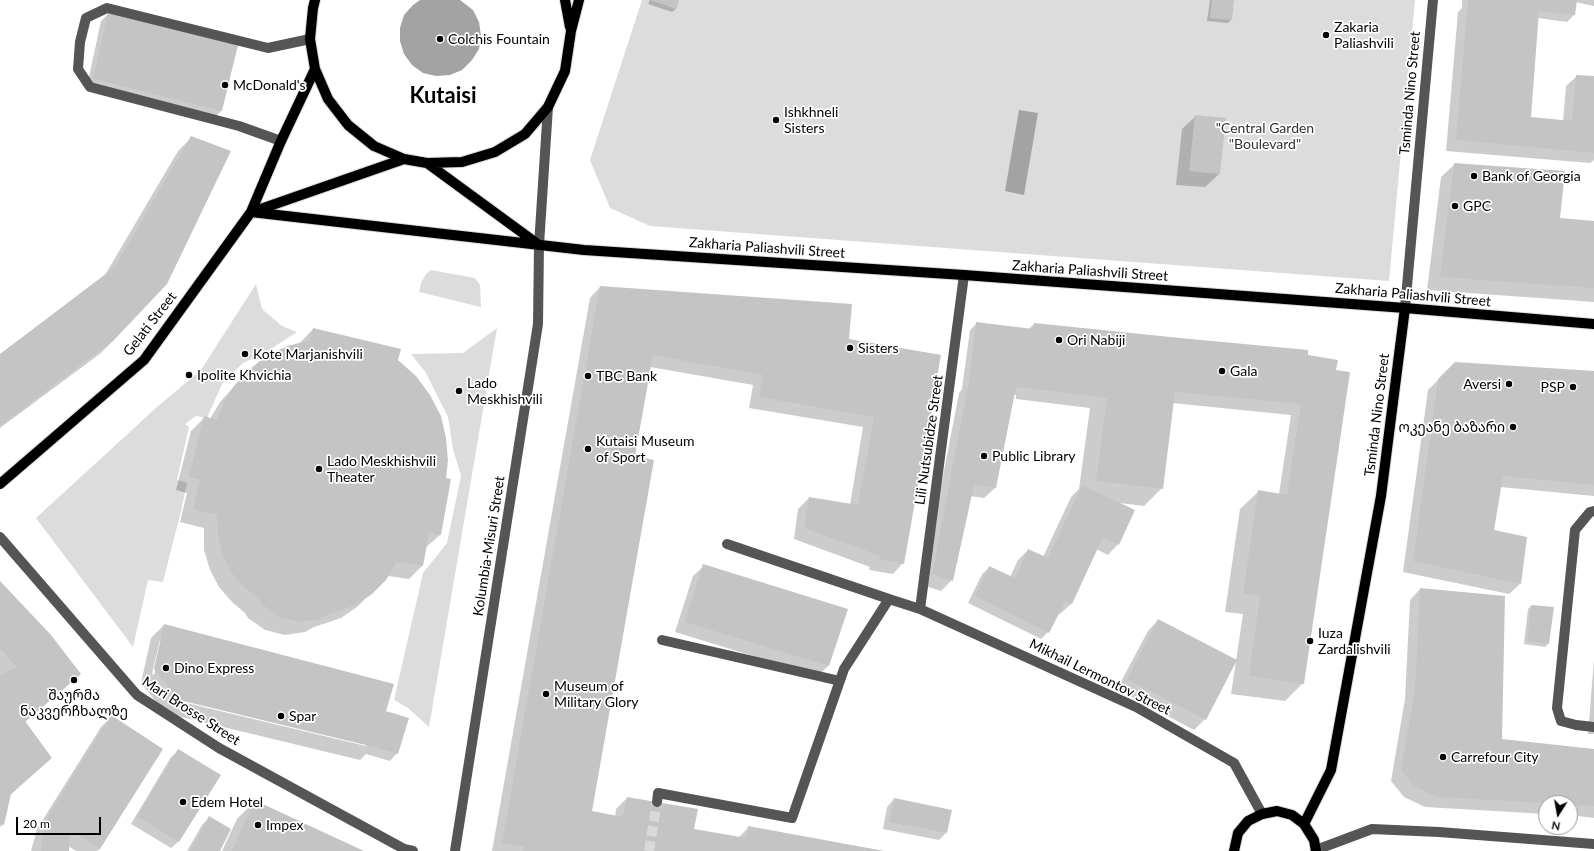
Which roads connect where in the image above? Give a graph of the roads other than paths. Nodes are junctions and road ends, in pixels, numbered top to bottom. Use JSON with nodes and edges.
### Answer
{"nodes":[{"id":1,"x":316,"y":0,"type":"edge"},
{"id":2,"x":565,"y":0,"type":"edge"},
{"id":3,"x":579,"y":0,"type":"edge"},
{"id":4,"x":1433,"y":0,"type":"edge"},
{"id":5,"x":571,"y":31,"type":"junction"},
{"id":6,"x":310,"y":39,"type":"junction"},
{"id":7,"x":315,"y":69,"type":"junction"},
{"id":8,"x":548,"y":107,"type":"junction"},
{"id":9,"x":281,"y":141,"type":"junction"},
{"id":10,"x":404,"y":159,"type":"junction"},
{"id":11,"x":427,"y":163,"type":"junction"},
{"id":12,"x":251,"y":212,"type":"junction"},
{"id":13,"x":539,"y":245,"type":"junction"},
{"id":14,"x":964,"y":275,"type":"junction"},
{"id":15,"x":1405,"y":308,"type":"junction"},
{"id":16,"x":1594,"y":324,"type":"edge"},
{"id":17,"x":0,"y":484,"type":"edge"},
{"id":18,"x":1594,"y":511,"type":"edge"},
{"id":19,"x":0,"y":537,"type":"edge"},
{"id":20,"x":727,"y":544,"type":"dead end"},
{"id":21,"x":889,"y":599,"type":"junction"},
{"id":22,"x":920,"y":609,"type":"junction"},
{"id":23,"x":662,"y":640,"type":"dead end"},
{"id":24,"x":840,"y":681,"type":"junction"},
{"id":25,"x":1594,"y":727,"type":"edge"},
{"id":26,"x":657,"y":802,"type":"dead end"},
{"id":27,"x":1262,"y":814,"type":"junction"},
{"id":28,"x":1304,"y":824,"type":"junction"},
{"id":29,"x":1594,"y":844,"type":"edge"},
{"id":30,"x":1316,"y":850,"type":"edge"},
{"id":31,"x":413,"y":851,"type":"edge"},
{"id":32,"x":455,"y":851,"type":"edge"},
{"id":33,"x":1234,"y":851,"type":"edge"}],
"edges":[{"from":1,"to":6,"type":"main road"},
{"from":2,"to":5,"type":"main road"},
{"from":3,"to":5,"type":"main road"},
{"from":4,"to":15,"type":"street","name":"Tsminda Nino Street"},
{"from":5,"to":8,"type":"main road"},
{"from":6,"to":7,"type":"main road"},
{"from":6,"to":9,"type":"street"},
{"from":7,"to":9,"type":"main road","name":"Gelati Street"},
{"from":7,"to":10,"type":"main road"},
{"from":8,"to":11,"type":"main road"},
{"from":8,"to":13,"type":"street","name":"Kolumbia-Misuri Street"},
{"from":9,"to":12,"type":"main road","name":"Gelati Street"},
{"from":10,"to":11,"type":"main road"},
{"from":10,"to":12,"type":"main road"},
{"from":11,"to":13,"type":"main road"},
{"from":12,"to":13,"type":"main road","name":"Zakharia Paliashvili Street"},
{"from":12,"to":17,"type":"main road","name":"Gelati Street"},
{"from":13,"to":14,"type":"main road","name":"Zakharia Paliashvili Street"},
{"from":13,"to":32,"type":"street","name":"Kolumbia-Misuri Street"},
{"from":14,"to":15,"type":"main road","name":"Zakharia Paliashvili Street"},
{"from":14,"to":22,"type":"street","name":"Lili Nutsubidze Street"},
{"from":15,"to":16,"type":"main road","name":"Zakharia Paliashvili Street"},
{"from":15,"to":28,"type":"main road","name":"Tsminda Nino Street"},
{"from":18,"to":25,"type":"street"},
{"from":19,"to":31,"type":"street","name":"Mari Brosse Street"},
{"from":20,"to":21,"type":"street","name":"Mikhail Lermontov Street"},
{"from":21,"to":22,"type":"street","name":"Mikhail Lermontov Street"},
{"from":21,"to":24,"type":"street"},
{"from":22,"to":27,"type":"street","name":"Mikhail Lermontov Street"},
{"from":23,"to":24,"type":"street"},
{"from":24,"to":26,"type":"street"},
{"from":27,"to":28,"type":"main road"},
{"from":27,"to":33,"type":"main road"},
{"from":28,"to":30,"type":"main road"},
{"from":29,"to":30,"type":"street"}]}
